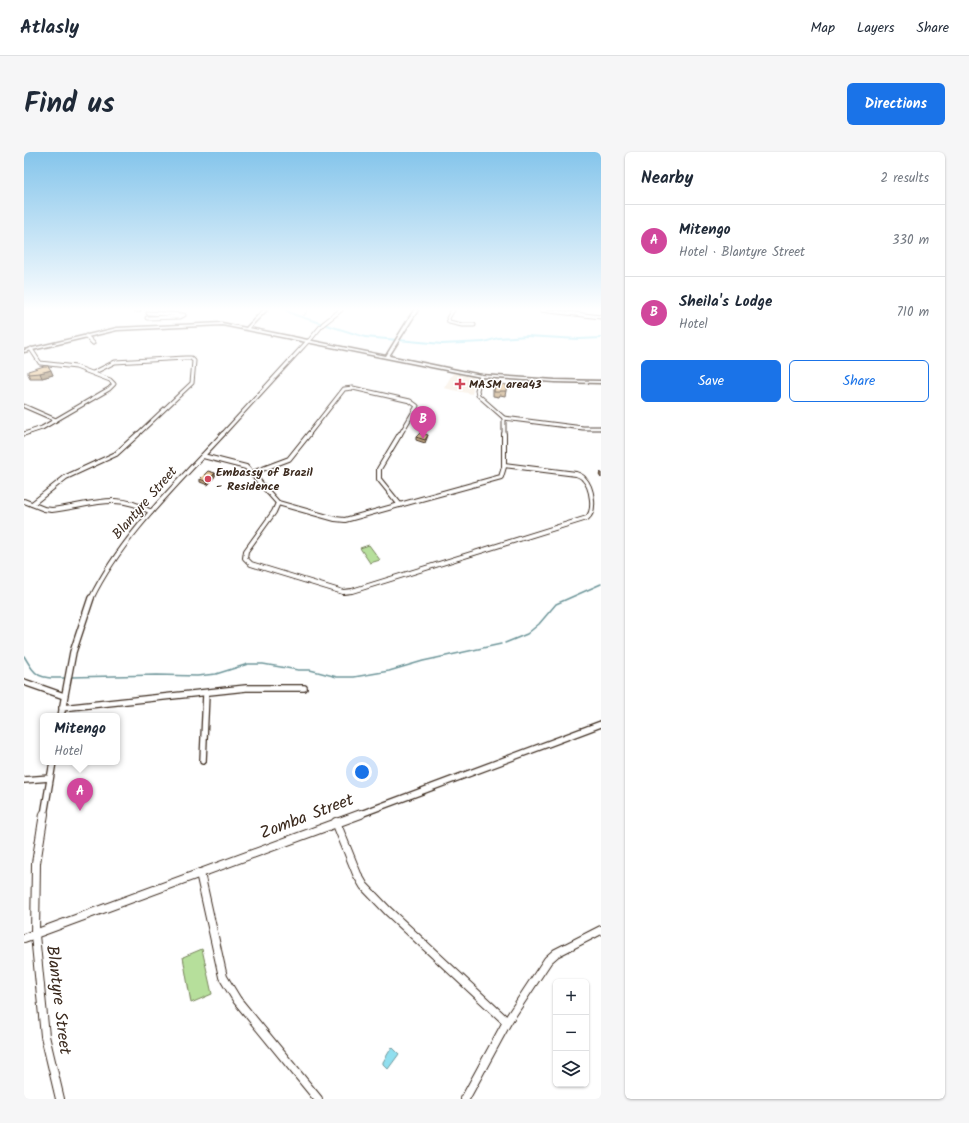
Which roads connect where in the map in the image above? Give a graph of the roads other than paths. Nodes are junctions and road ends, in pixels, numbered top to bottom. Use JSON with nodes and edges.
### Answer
{"nodes":[{"id":1,"x":34,"y":354,"type":"edge"},
{"id":2,"x":296,"y":354,"type":"edge"},
{"id":3,"x":373,"y":354,"type":"edge"},
{"id":4,"x":389,"y":354,"type":"edge"},
{"id":5,"x":387,"y":357,"type":"junction"},
{"id":6,"x":93,"y":373,"type":"junction"},
{"id":7,"x":480,"y":376,"type":"junction"},
{"id":8,"x":601,"y":382,"type":"edge"},
{"id":9,"x":24,"y":406,"type":"edge"},
{"id":10,"x":504,"y":418,"type":"junction"},
{"id":11,"x":56,"y":420,"type":"junction"},
{"id":12,"x":601,"y":428,"type":"edge"},
{"id":13,"x":24,"y":434,"type":"edge"},
{"id":14,"x":203,"y":456,"type":"junction"},
{"id":15,"x":504,"y":465,"type":"junction"},
{"id":16,"x":252,"y":473,"type":"junction"},
{"id":17,"x":24,"y":501,"type":"edge"},
{"id":18,"x":278,"y":503,"type":"junction"},
{"id":19,"x":32,"y":504,"type":"junction"},
{"id":20,"x":400,"y":505,"type":"junction"},
{"id":21,"x":151,"y":512,"type":"junction"},
{"id":22,"x":24,"y":682,"type":"edge"},
{"id":23,"x":304,"y":688,"type":"dead end"},
{"id":24,"x":206,"y":694,"type":"junction"},
{"id":25,"x":64,"y":696,"type":"junction"},
{"id":26,"x":62,"y":708,"type":"junction"},
{"id":27,"x":61,"y":713,"type":"edge"},
{"id":28,"x":601,"y":724,"type":"edge"},
{"id":29,"x":203,"y":761,"type":"dead end"},
{"id":30,"x":52,"y":765,"type":"edge"},
{"id":31,"x":50,"y":778,"type":"junction"},
{"id":32,"x":24,"y":780,"type":"edge"},
{"id":33,"x":336,"y":822,"type":"junction"},
{"id":34,"x":200,"y":873,"type":"junction"},
{"id":35,"x":601,"y":930,"type":"edge"},
{"id":36,"x":35,"y":935,"type":"junction"},
{"id":37,"x":24,"y":938,"type":"edge"},
{"id":38,"x":508,"y":1022,"type":"junction"},
{"id":39,"x":60,"y":1099,"type":"edge"},
{"id":40,"x":318,"y":1099,"type":"edge"},
{"id":41,"x":465,"y":1099,"type":"edge"}],
"edges":[{"from":1,"to":6,"type":"street"},
{"from":2,"to":14,"type":"street","name":"Blantyre Street"},
{"from":3,"to":5,"type":"street"},
{"from":4,"to":5,"type":"street"},
{"from":5,"to":7,"type":"street"},
{"from":6,"to":11,"type":"street"},
{"from":6,"to":19,"type":"street"},
{"from":7,"to":8,"type":"street"},
{"from":7,"to":10,"type":"street"},
{"from":9,"to":11,"type":"street"},
{"from":10,"to":12,"type":"street"},
{"from":10,"to":15,"type":"street"},
{"from":11,"to":13,"type":"street"},
{"from":14,"to":16,"type":"street"},
{"from":14,"to":21,"type":"street","name":"Blantyre Street"},
{"from":15,"to":18,"type":"street"},
{"from":15,"to":20,"type":"street"},
{"from":16,"to":18,"type":"street"},
{"from":16,"to":20,"type":"street"},
{"from":17,"to":19,"type":"street"},
{"from":18,"to":20,"type":"street"},
{"from":19,"to":21,"type":"street"},
{"from":21,"to":25,"type":"street","name":"Blantyre Street"},
{"from":22,"to":25,"type":"street"},
{"from":23,"to":24,"type":"street"},
{"from":24,"to":26,"type":"street"},
{"from":24,"to":29,"type":"street"},
{"from":25,"to":26,"type":"street","name":"Blantyre Street"},
{"from":26,"to":27,"type":"street","name":"Blantyre Street"},
{"from":28,"to":33,"type":"street","name":"Zomba Street"},
{"from":30,"to":31,"type":"street","name":"Blantyre Street"},
{"from":31,"to":32,"type":"street"},
{"from":31,"to":36,"type":"street","name":"Blantyre Street"},
{"from":33,"to":34,"type":"street","name":"Zomba Street"},
{"from":33,"to":38,"type":"street"},
{"from":34,"to":36,"type":"street","name":"Zomba Street"},
{"from":34,"to":40,"type":"street"},
{"from":35,"to":38,"type":"street"},
{"from":36,"to":37,"type":"street","name":"Zomba Street"},
{"from":36,"to":39,"type":"street","name":"Blantyre Street"},
{"from":38,"to":41,"type":"street"}]}
